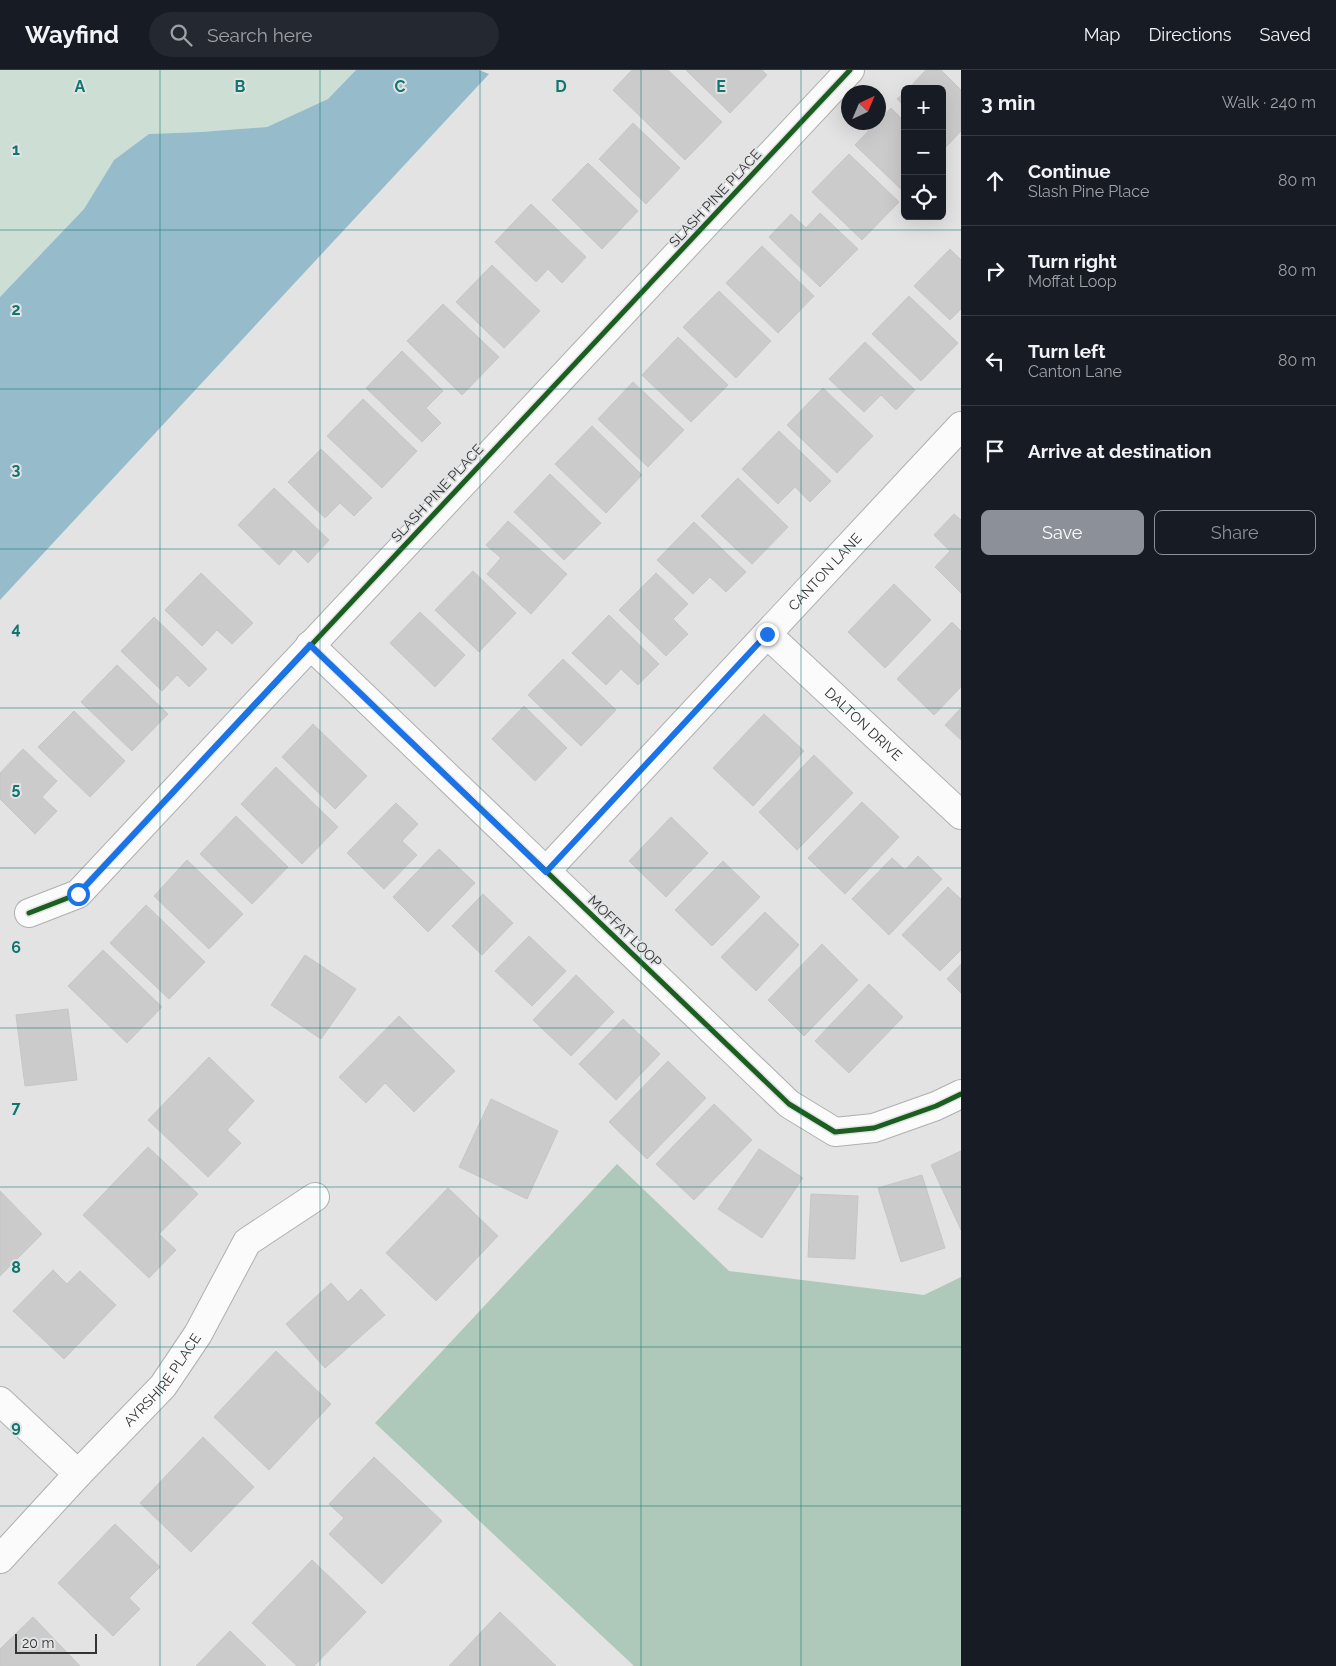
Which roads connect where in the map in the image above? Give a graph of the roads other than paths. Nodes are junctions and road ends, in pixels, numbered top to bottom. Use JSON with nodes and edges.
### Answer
{"nodes":[{"id":1,"x":850,"y":70,"type":"edge"},
{"id":2,"x":961,"y":426,"type":"edge"},
{"id":3,"x":767,"y":634,"type":"junction"},
{"id":4,"x":310,"y":645,"type":"junction"},
{"id":5,"x":961,"y":815,"type":"edge"},
{"id":6,"x":546,"y":872,"type":"junction"},
{"id":7,"x":29,"y":913,"type":"dead end"},
{"id":8,"x":961,"y":1094,"type":"edge"},
{"id":9,"x":315,"y":1197,"type":"dead end"},
{"id":10,"x":0,"y":1401,"type":"edge"},
{"id":11,"x":78,"y":1474,"type":"junction"},
{"id":12,"x":0,"y":1559,"type":"edge"}],
"edges":[{"from":1,"to":4,"type":"street","name":"SLASH PINE PLACE"},
{"from":2,"to":3,"type":"street","name":"CANTON LANE"},
{"from":3,"to":5,"type":"street","name":"DALTON DRIVE"},
{"from":3,"to":6,"type":"street","name":"CANTON LANE"},
{"from":4,"to":6,"type":"street","name":"MOFFAT LOOP"},
{"from":4,"to":7,"type":"street","name":"SLASH PINE PLACE"},
{"from":6,"to":8,"type":"street","name":"MOFFAT LOOP"},
{"from":9,"to":11,"type":"street","name":"AYRSHIRE PLACE"},
{"from":10,"to":11,"type":"street"},
{"from":11,"to":12,"type":"street","name":"AYRSHIRE PLACE"}]}
